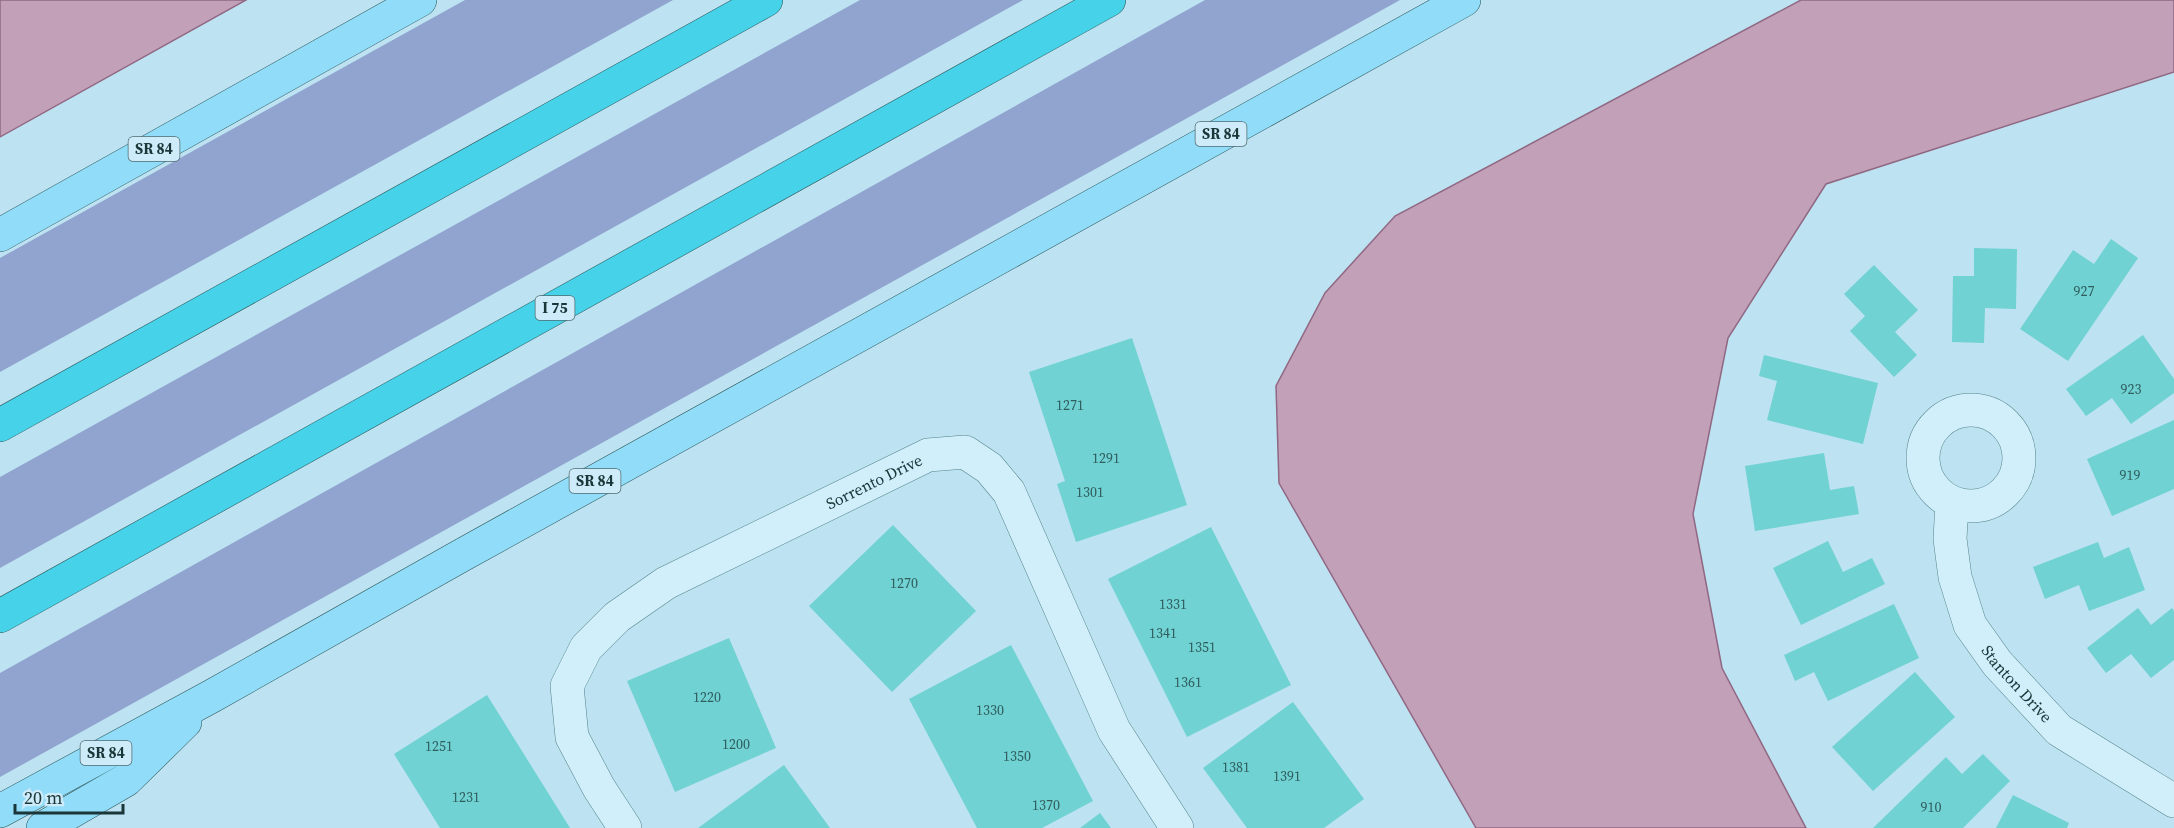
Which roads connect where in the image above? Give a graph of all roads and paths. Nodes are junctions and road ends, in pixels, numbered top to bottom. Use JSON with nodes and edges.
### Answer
{"nodes":[{"id":1,"x":420,"y":0,"type":"edge"},
{"id":2,"x":766,"y":0,"type":"edge"},
{"id":3,"x":1109,"y":0,"type":"edge"},
{"id":4,"x":1464,"y":0,"type":"edge"},
{"id":5,"x":0,"y":235,"type":"edge"},
{"id":6,"x":0,"y":425,"type":"edge"},
{"id":7,"x":1952,"y":503,"type":"dead end"},
{"id":8,"x":0,"y":616,"type":"edge"},
{"id":9,"x":212,"y":696,"type":"junction"},
{"id":10,"x":2174,"y":801,"type":"edge"},
{"id":11,"x":0,"y":811,"type":"edge"},
{"id":12,"x":43,"y":828,"type":"edge"},
{"id":13,"x":625,"y":828,"type":"edge"},
{"id":14,"x":1177,"y":828,"type":"edge"}],
"edges":[{"from":1,"to":5,"type":"main road","number":"SR 84"},
{"from":2,"to":6,"type":"highway"},
{"from":3,"to":8,"type":"highway","number":"I 75"},
{"from":4,"to":9,"type":"main road","number":"SR 84"},
{"from":7,"to":10,"type":"street","name":"Stanton Drive"},
{"from":9,"to":11,"type":"main road","number":"SR 84"},
{"from":9,"to":12,"type":"main road"},
{"from":13,"to":14,"type":"street","name":"Sorrento Drive"}]}
